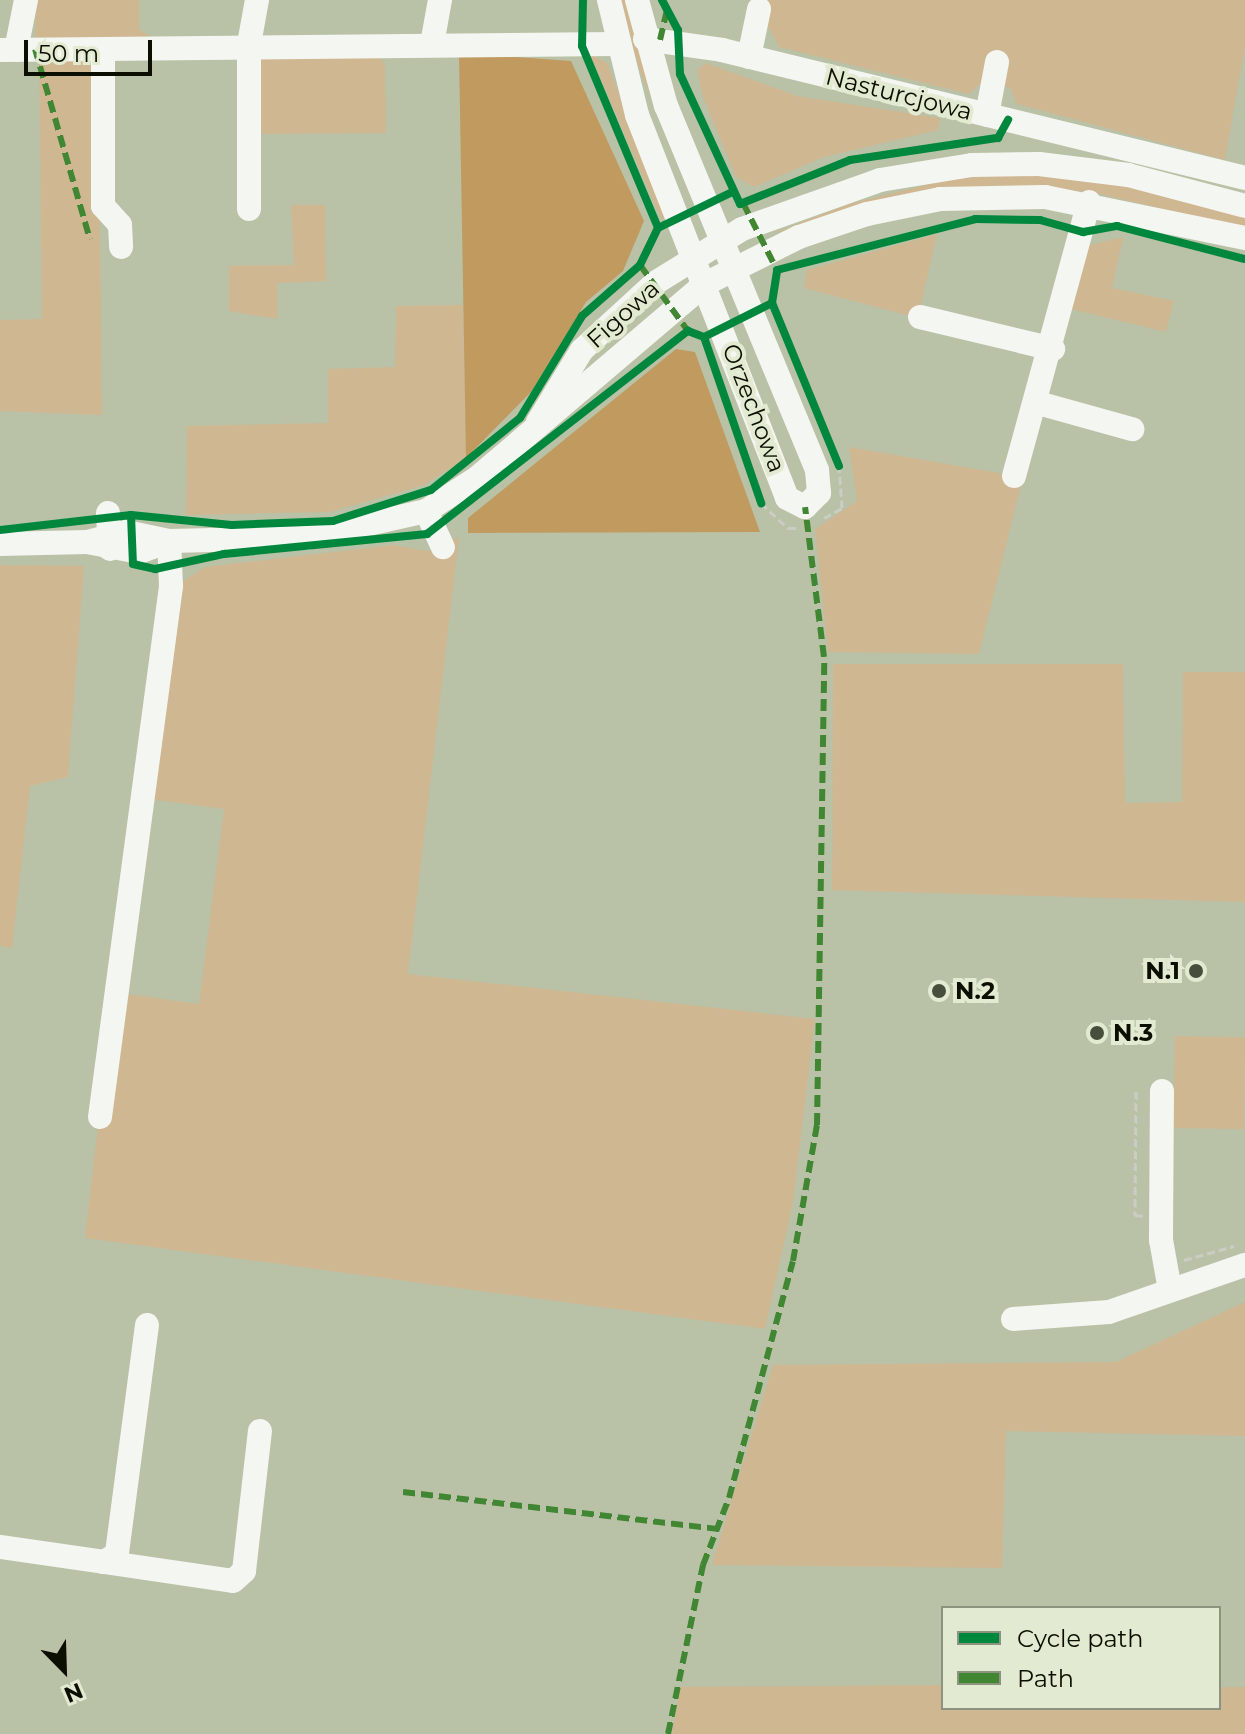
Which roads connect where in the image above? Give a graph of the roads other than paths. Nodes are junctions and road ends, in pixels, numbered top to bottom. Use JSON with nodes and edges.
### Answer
{"nodes":[{"id":1,"x":26,"y":0,"type":"edge"},
{"id":2,"x":257,"y":0,"type":"edge"},
{"id":3,"x":440,"y":0,"type":"edge"},
{"id":4,"x":609,"y":0,"type":"edge"},
{"id":5,"x":637,"y":0,"type":"edge"},
{"id":6,"x":759,"y":9,"type":"dead end"},
{"id":7,"x":645,"y":39,"type":"junction"},
{"id":8,"x":249,"y":44,"type":"junction"},
{"id":9,"x":432,"y":44,"type":"junction"},
{"id":10,"x":616,"y":44,"type":"junction"},
{"id":11,"x":103,"y":49,"type":"junction"},
{"id":12,"x":8,"y":50,"type":"edge"},
{"id":13,"x":749,"y":57,"type":"junction"},
{"id":14,"x":997,"y":62,"type":"dead end"},
{"id":15,"x":987,"y":115,"type":"junction"},
{"id":16,"x":1245,"y":178,"type":"edge"},
{"id":17,"x":1089,"y":202,"type":"junction"},
{"id":18,"x":1245,"y":206,"type":"edge"},
{"id":19,"x":249,"y":209,"type":"dead end"},
{"id":20,"x":1245,"y":238,"type":"edge"},
{"id":21,"x":721,"y":240,"type":"junction"},
{"id":22,"x":121,"y":247,"type":"dead end"},
{"id":23,"x":696,"y":255,"type":"junction"},
{"id":24,"x":732,"y":270,"type":"junction"},
{"id":25,"x":705,"y":284,"type":"junction"},
{"id":26,"x":920,"y":317,"type":"dead end"},
{"id":27,"x":1053,"y":349,"type":"junction"},
{"id":28,"x":1038,"y":403,"type":"junction"},
{"id":29,"x":537,"y":425,"type":"junction"},
{"id":30,"x":1132,"y":429,"type":"dead end"},
{"id":31,"x":1014,"y":476,"type":"dead end"},
{"id":32,"x":426,"y":511,"type":"junction"},
{"id":33,"x":169,"y":541,"type":"junction"},
{"id":34,"x":0,"y":544,"type":"edge"},
{"id":35,"x":443,"y":547,"type":"dead end"},
{"id":36,"x":1162,"y":1091,"type":"dead end"},
{"id":37,"x":100,"y":1117,"type":"dead end"},
{"id":38,"x":1245,"y":1265,"type":"edge"},
{"id":39,"x":1167,"y":1279,"type":"junction"},
{"id":40,"x":1013,"y":1319,"type":"dead end"},
{"id":41,"x":147,"y":1325,"type":"dead end"},
{"id":42,"x":260,"y":1431,"type":"dead end"},
{"id":43,"x":0,"y":1547,"type":"edge"},
{"id":44,"x":104,"y":1562,"type":"junction"}],
"edges":[{"from":1,"to":12,"type":"street"},
{"from":2,"to":8,"type":"street"},
{"from":3,"to":9,"type":"street"},
{"from":4,"to":10,"type":"street","name":"Orzechowa"},
{"from":5,"to":7,"type":"street","name":"Orzechowa"},
{"from":6,"to":13,"type":"street"},
{"from":7,"to":13,"type":"street","name":"Nasturcjowa"},
{"from":7,"to":21,"type":"street","name":"Orzechowa"},
{"from":8,"to":9,"type":"street"},
{"from":8,"to":11,"type":"street"},
{"from":8,"to":19,"type":"street"},
{"from":9,"to":10,"type":"street"},
{"from":10,"to":23,"type":"street","name":"Orzechowa"},
{"from":11,"to":12,"type":"street"},
{"from":11,"to":22,"type":"street"},
{"from":13,"to":15,"type":"street","name":"Nasturcjowa"},
{"from":14,"to":15,"type":"street"},
{"from":15,"to":16,"type":"street","name":"Nasturcjowa"},
{"from":17,"to":20,"type":"street","name":"Figowa"},
{"from":17,"to":24,"type":"street","name":"Figowa"},
{"from":17,"to":27,"type":"street"},
{"from":18,"to":21,"type":"street","name":"Figowa"},
{"from":21,"to":23,"type":"street","name":"Figowa"},
{"from":21,"to":24,"type":"street","name":"Orzechowa"},
{"from":23,"to":25,"type":"street","name":"Orzechowa"},
{"from":23,"to":29,"type":"street","name":"Figowa"},
{"from":24,"to":25,"type":"street","name":"Figowa"},
{"from":24,"to":25,"type":"street","name":"Orzechowa"},
{"from":25,"to":29,"type":"street","name":"Figowa"},
{"from":26,"to":27,"type":"street"},
{"from":27,"to":28,"type":"street"},
{"from":28,"to":30,"type":"street"},
{"from":28,"to":31,"type":"street"},
{"from":29,"to":32,"type":"street","name":"Figowa"},
{"from":32,"to":33,"type":"street","name":"Figowa"},
{"from":32,"to":35,"type":"street"},
{"from":33,"to":34,"type":"street","name":"Figowa"},
{"from":33,"to":37,"type":"street"},
{"from":36,"to":39,"type":"street"},
{"from":38,"to":39,"type":"street"},
{"from":39,"to":40,"type":"street"},
{"from":41,"to":44,"type":"street"},
{"from":42,"to":44,"type":"street"},
{"from":43,"to":44,"type":"street"}]}
